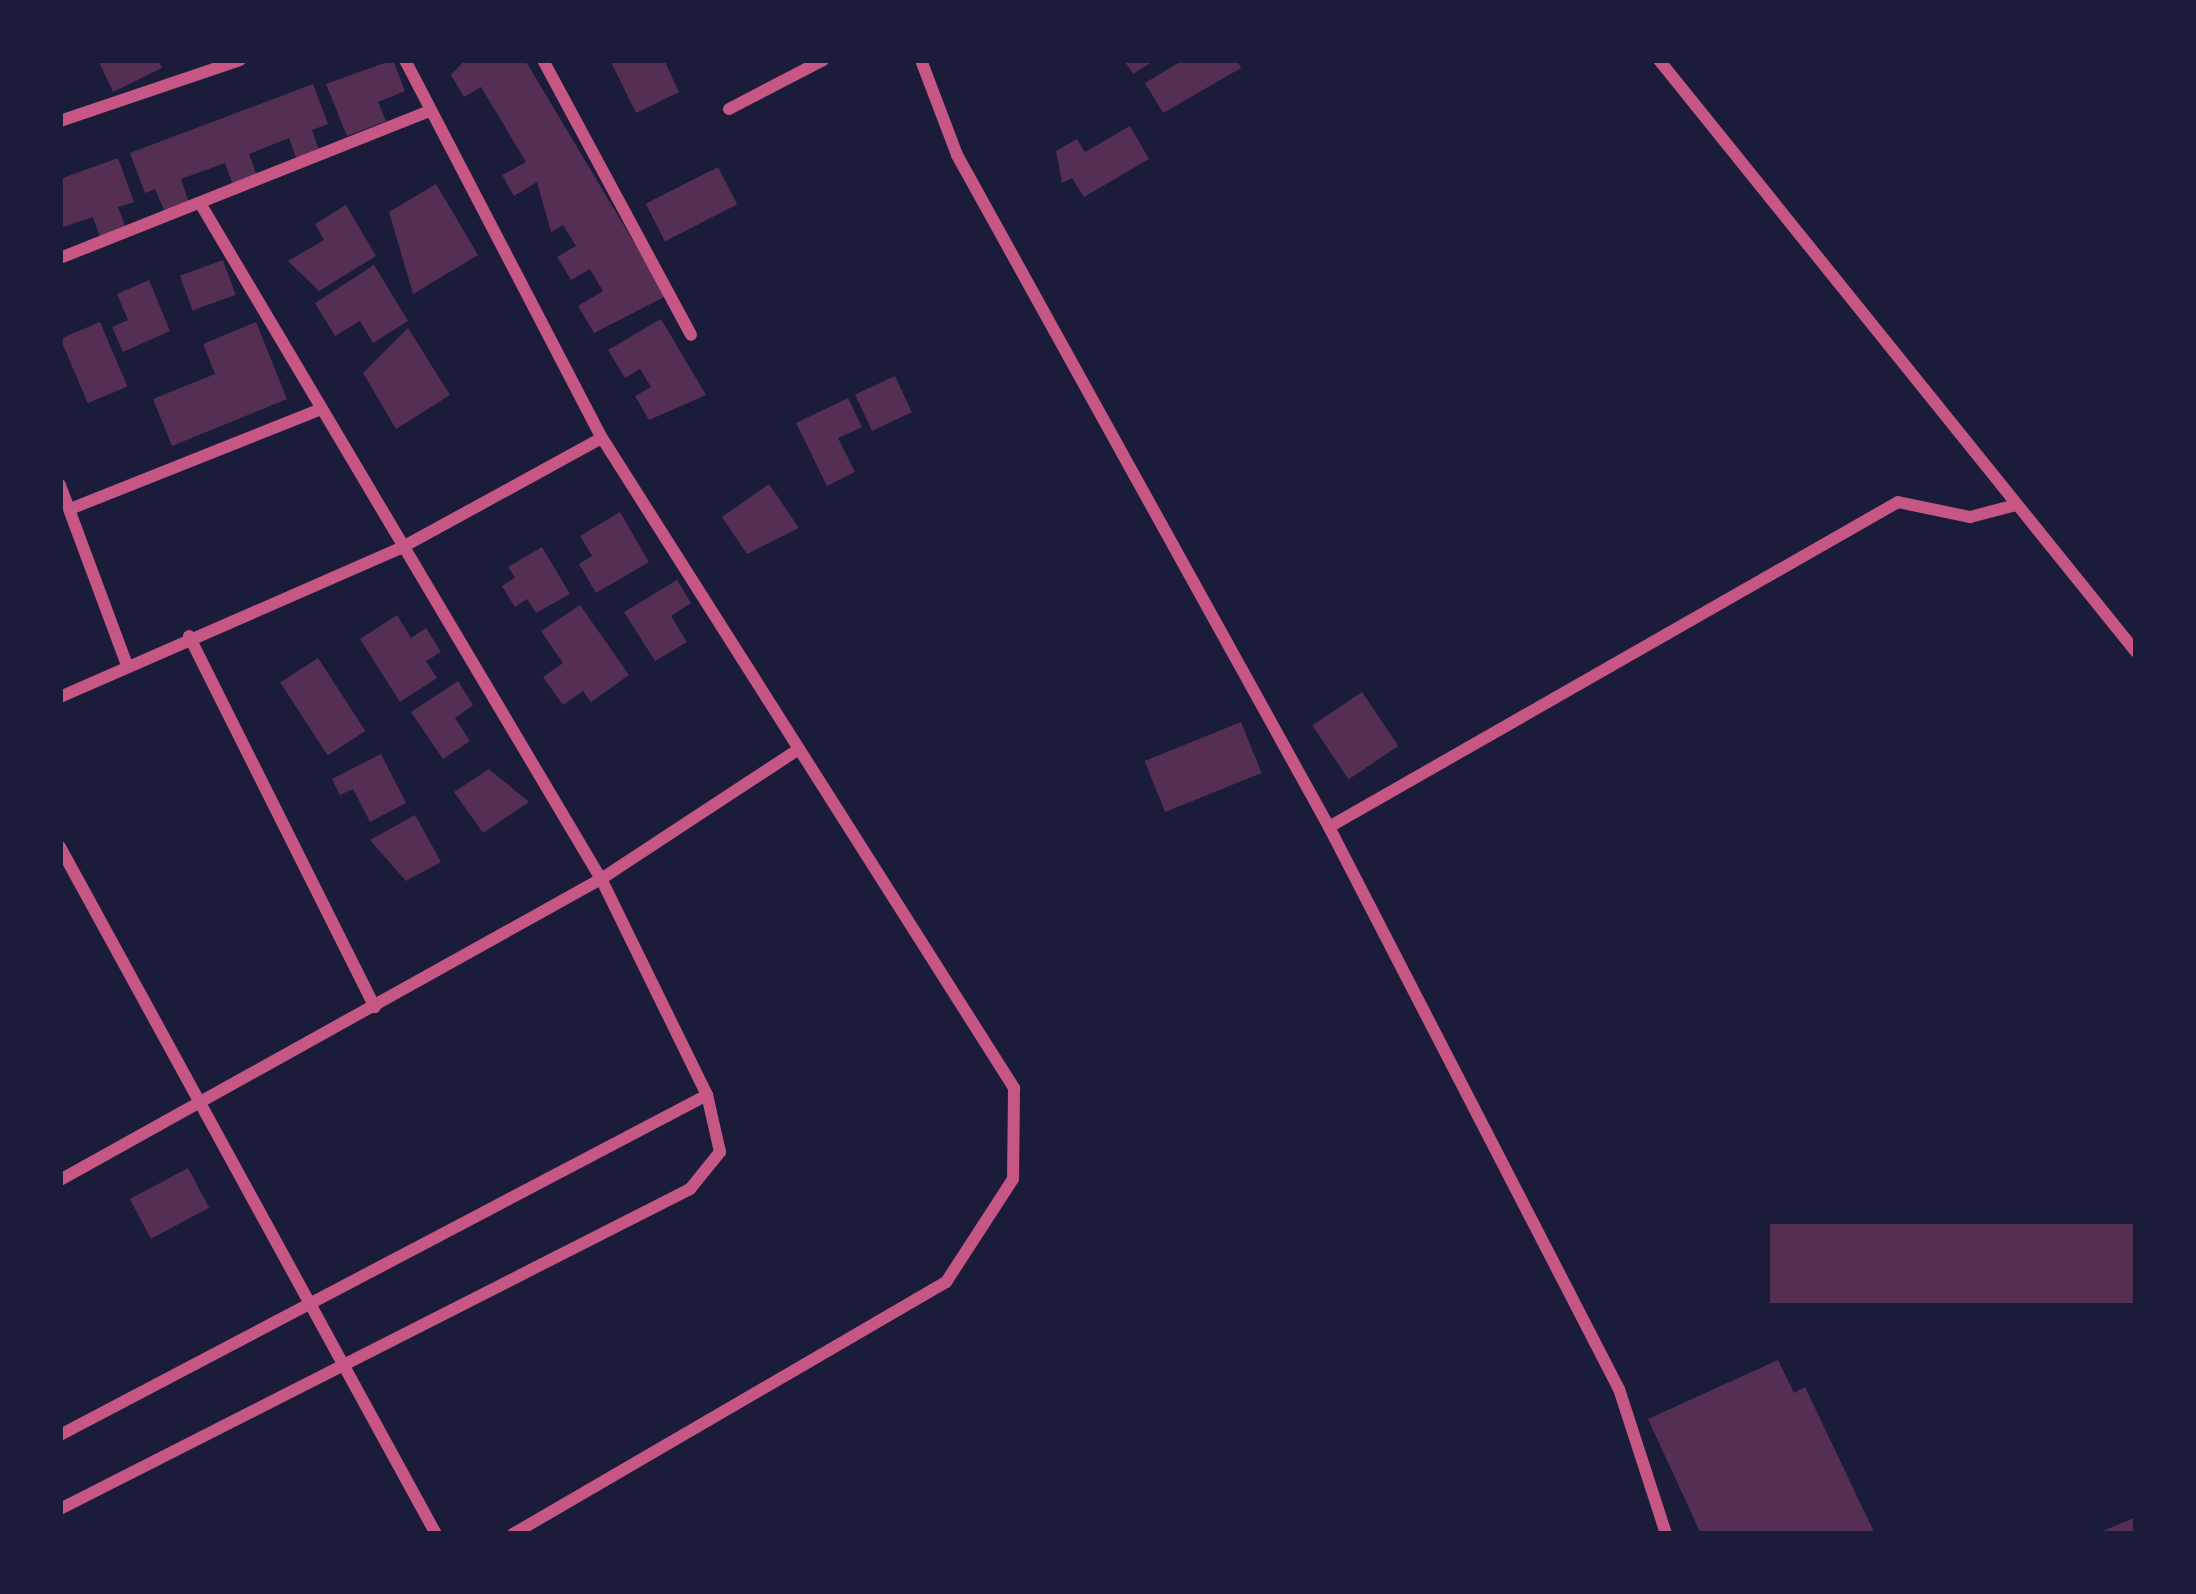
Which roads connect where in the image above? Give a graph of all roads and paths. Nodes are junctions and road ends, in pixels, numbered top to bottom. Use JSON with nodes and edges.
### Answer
{"nodes":[{"id":1,"x":240,"y":60,"type":"edge"},
{"id":2,"x":405,"y":60,"type":"edge"},
{"id":3,"x":543,"y":60,"type":"edge"},
{"id":4,"x":824,"y":60,"type":"edge"},
{"id":5,"x":921,"y":60,"type":"edge"},
{"id":6,"x":1659,"y":60,"type":"edge"},
{"id":7,"x":729,"y":109,"type":"dead end"},
{"id":8,"x":431,"y":110,"type":"junction"},
{"id":9,"x":60,"y":121,"type":"edge"},
{"id":10,"x":200,"y":203,"type":"junction"},
{"id":11,"x":60,"y":258,"type":"edge"},
{"id":12,"x":691,"y":335,"type":"dead end"},
{"id":13,"x":319,"y":410,"type":"junction"},
{"id":14,"x":602,"y":439,"type":"junction"},
{"id":15,"x":60,"y":484,"type":"edge"},
{"id":16,"x":2016,"y":505,"type":"junction"},
{"id":17,"x":70,"y":509,"type":"junction"},
{"id":18,"x":399,"y":549,"type":"junction"},
{"id":19,"x":189,"y":635,"type":"junction"},
{"id":20,"x":2136,"y":652,"type":"edge"},
{"id":21,"x":126,"y":662,"type":"junction"},
{"id":22,"x":60,"y":697,"type":"edge"},
{"id":23,"x":793,"y":753,"type":"junction"},
{"id":24,"x":1329,"y":827,"type":"junction"},
{"id":25,"x":60,"y":847,"type":"edge"},
{"id":26,"x":601,"y":879,"type":"junction"},
{"id":27,"x":375,"y":1007,"type":"junction"},
{"id":28,"x":707,"y":1095,"type":"junction"},
{"id":29,"x":204,"y":1104,"type":"junction"},
{"id":30,"x":60,"y":1180,"type":"edge"},
{"id":31,"x":318,"y":1307,"type":"junction"},
{"id":32,"x":346,"y":1368,"type":"junction"},
{"id":33,"x":60,"y":1435,"type":"edge"},
{"id":34,"x":60,"y":1509,"type":"edge"},
{"id":35,"x":436,"y":1534,"type":"edge"},
{"id":36,"x":513,"y":1534,"type":"edge"},
{"id":37,"x":1666,"y":1534,"type":"edge"}],
"edges":[{"from":1,"to":9,"type":"street"},
{"from":2,"to":8,"type":"street"},
{"from":3,"to":12,"type":"street"},
{"from":4,"to":7,"type":"street"},
{"from":5,"to":24,"type":"street"},
{"from":6,"to":16,"type":"street"},
{"from":8,"to":10,"type":"street"},
{"from":8,"to":14,"type":"street"},
{"from":10,"to":11,"type":"street"},
{"from":10,"to":13,"type":"street"},
{"from":13,"to":17,"type":"street"},
{"from":13,"to":18,"type":"street"},
{"from":14,"to":18,"type":"street"},
{"from":14,"to":23,"type":"street"},
{"from":15,"to":17,"type":"street"},
{"from":16,"to":20,"type":"street"},
{"from":16,"to":24,"type":"street"},
{"from":17,"to":21,"type":"street"},
{"from":18,"to":19,"type":"street"},
{"from":18,"to":26,"type":"street"},
{"from":19,"to":21,"type":"street"},
{"from":19,"to":27,"type":"street"},
{"from":21,"to":22,"type":"street"},
{"from":23,"to":26,"type":"street"},
{"from":23,"to":36,"type":"street"},
{"from":24,"to":37,"type":"street"},
{"from":25,"to":29,"type":"street"},
{"from":26,"to":27,"type":"street"},
{"from":26,"to":28,"type":"street"},
{"from":27,"to":29,"type":"street"},
{"from":28,"to":31,"type":"street"},
{"from":28,"to":32,"type":"street"},
{"from":29,"to":30,"type":"street"},
{"from":29,"to":31,"type":"street"},
{"from":31,"to":32,"type":"street"},
{"from":31,"to":33,"type":"street"},
{"from":32,"to":34,"type":"street"},
{"from":32,"to":35,"type":"street"}]}
